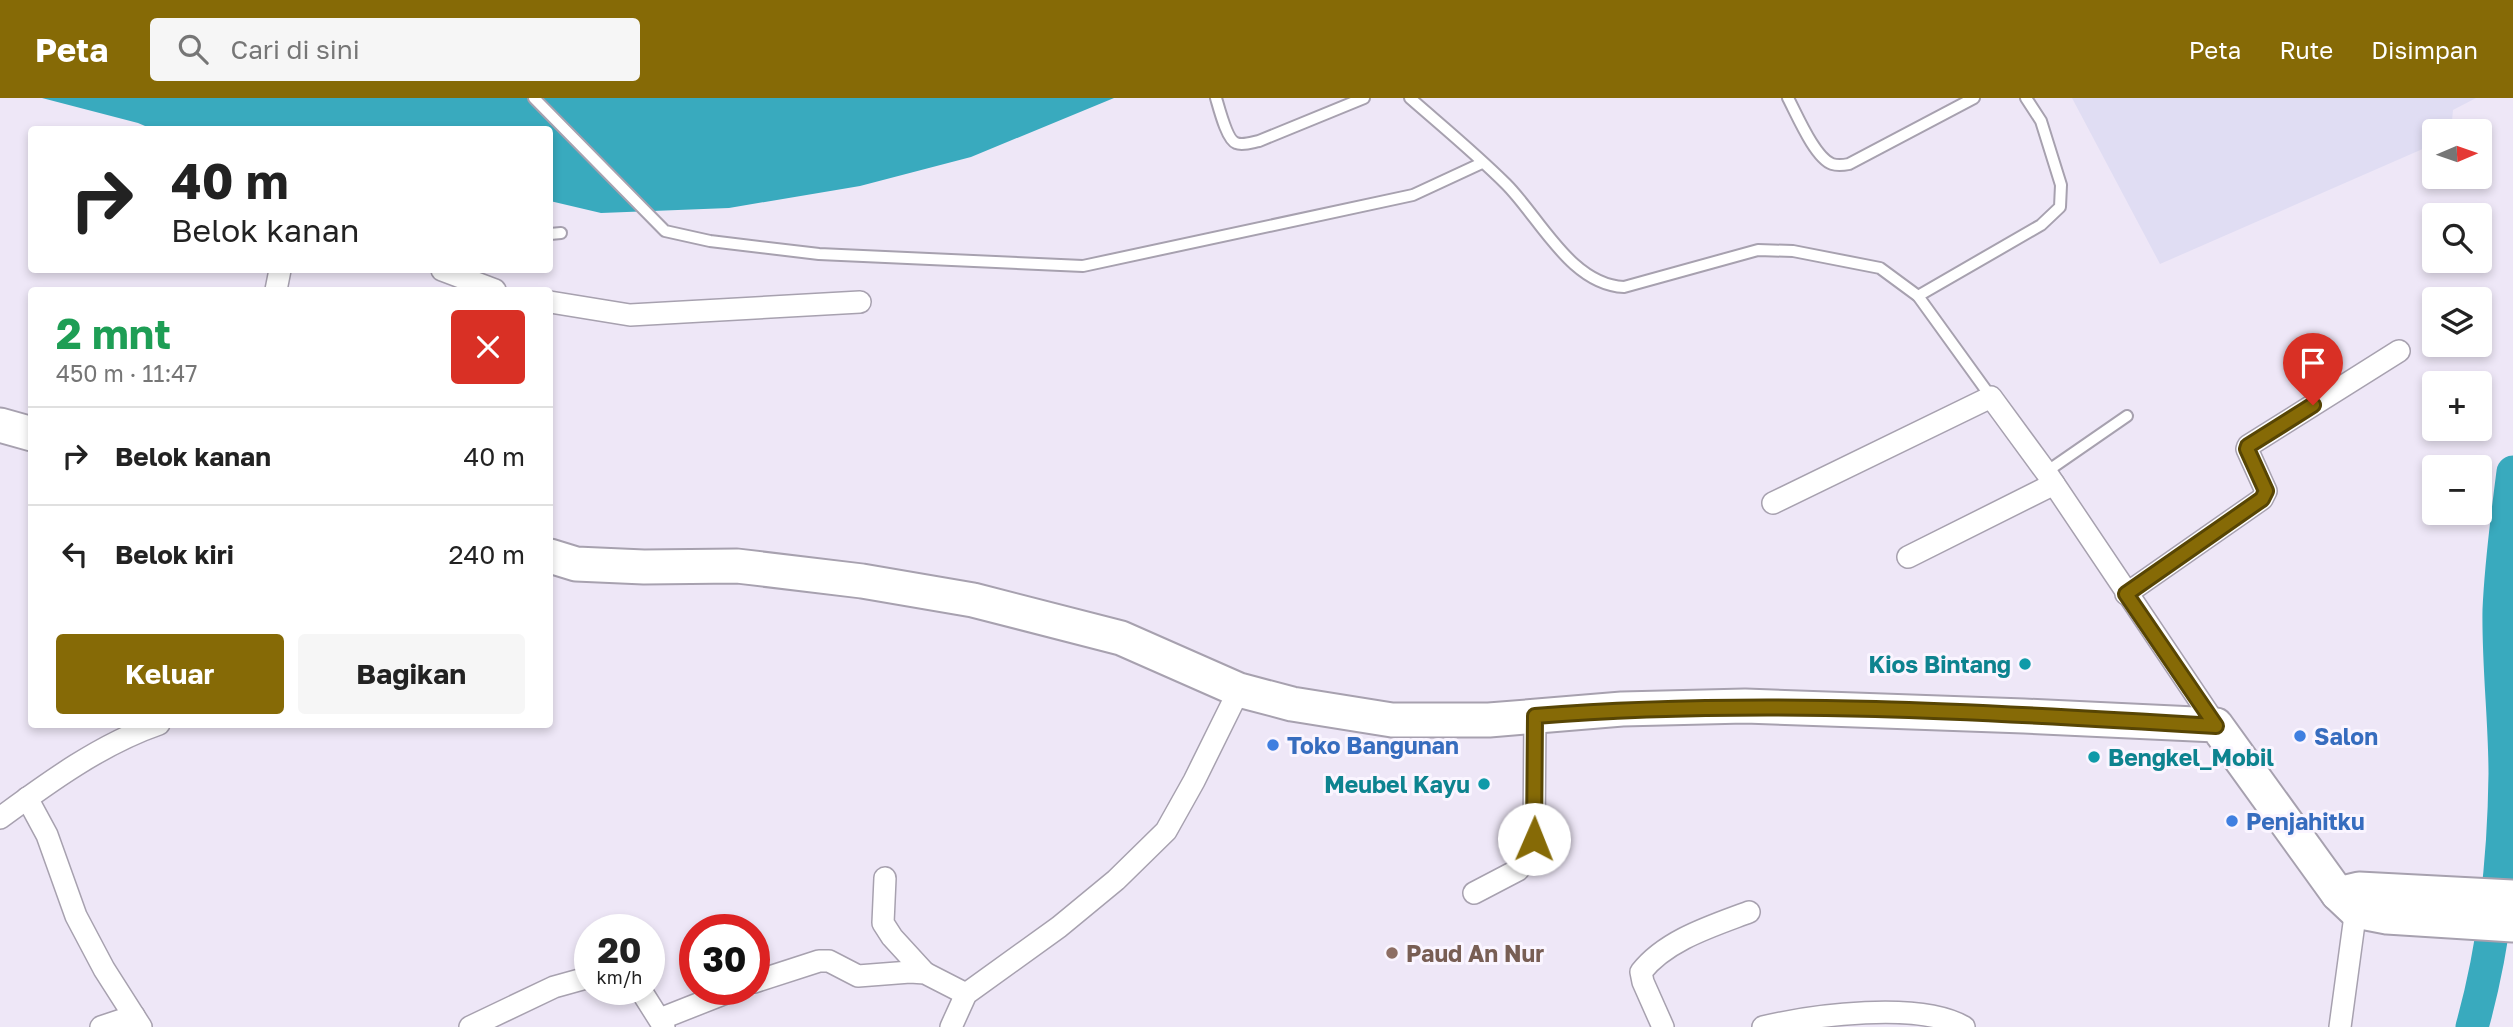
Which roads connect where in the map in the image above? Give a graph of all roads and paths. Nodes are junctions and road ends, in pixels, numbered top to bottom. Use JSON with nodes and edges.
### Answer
{"nodes":[{"id":1,"x":534,"y":98,"type":"edge"},
{"id":2,"x":1216,"y":98,"type":"edge"},
{"id":3,"x":1364,"y":98,"type":"edge"},
{"id":4,"x":1410,"y":98,"type":"edge"},
{"id":5,"x":1788,"y":98,"type":"edge"},
{"id":6,"x":1973,"y":98,"type":"edge"},
{"id":7,"x":2026,"y":98,"type":"edge"},
{"id":8,"x":1482,"y":163,"type":"junction"},
{"id":9,"x":460,"y":273,"type":"edge"},
{"id":10,"x":479,"y":276,"type":"edge"},
{"id":11,"x":1918,"y":296,"type":"junction"},
{"id":12,"x":860,"y":302,"type":"dead end"},
{"id":13,"x":553,"y":303,"type":"edge"},
{"id":14,"x":2399,"y":351,"type":"dead end"},
{"id":15,"x":1992,"y":397,"type":"junction"},
{"id":16,"x":2127,"y":416,"type":"dead end"},
{"id":17,"x":0,"y":425,"type":"edge"},
{"id":18,"x":28,"y":433,"type":"edge"},
{"id":19,"x":2050,"y":478,"type":"junction"},
{"id":20,"x":1773,"y":503,"type":"dead end"},
{"id":21,"x":1908,"y":556,"type":"dead end"},
{"id":22,"x":553,"y":557,"type":"edge"},
{"id":23,"x":2126,"y":594,"type":"junction"},
{"id":24,"x":1239,"y":691,"type":"junction"},
{"id":25,"x":1535,"y":716,"type":"junction"},
{"id":26,"x":2216,"y":726,"type":"junction"},
{"id":27,"x":150,"y":728,"type":"edge"},
{"id":28,"x":27,"y":798,"type":"junction"},
{"id":29,"x":0,"y":818,"type":"edge"},
{"id":30,"x":885,"y":878,"type":"dead end"},
{"id":31,"x":1474,"y":893,"type":"dead end"},
{"id":32,"x":2513,"y":897,"type":"edge"},
{"id":33,"x":2351,"y":898,"type":"junction"},
{"id":34,"x":2441,"y":908,"type":"junction"},
{"id":35,"x":1749,"y":912,"type":"dead end"},
{"id":36,"x":2513,"y":925,"type":"edge"},
{"id":37,"x":925,"y":973,"type":"junction"},
{"id":38,"x":770,"y":977,"type":"edge"},
{"id":39,"x":574,"y":981,"type":"edge"},
{"id":40,"x":966,"y":994,"type":"junction"},
{"id":41,"x":650,"y":1005,"type":"edge"},
{"id":42,"x":701,"y":1005,"type":"edge"},
{"id":43,"x":137,"y":1022,"type":"edge"},
{"id":44,"x":662,"y":1023,"type":"edge"},
{"id":45,"x":101,"y":1027,"type":"edge"},
{"id":46,"x":470,"y":1027,"type":"edge"},
{"id":47,"x":951,"y":1027,"type":"edge"},
{"id":48,"x":1663,"y":1027,"type":"edge"},
{"id":49,"x":1763,"y":1027,"type":"edge"},
{"id":50,"x":1964,"y":1027,"type":"edge"},
{"id":51,"x":2340,"y":1027,"type":"edge"}],
"edges":[{"from":1,"to":8,"type":"lane"},
{"from":2,"to":3,"type":"lane"},
{"from":4,"to":8,"type":"lane"},
{"from":5,"to":6,"type":"lane"},
{"from":7,"to":11,"type":"lane"},
{"from":8,"to":11,"type":"lane"},
{"from":9,"to":10,"type":"street"},
{"from":11,"to":15,"type":"lane"},
{"from":12,"to":13,"type":"street"},
{"from":14,"to":23,"type":"street"},
{"from":15,"to":19,"type":"street"},
{"from":15,"to":20,"type":"street"},
{"from":16,"to":19,"type":"lane"},
{"from":17,"to":18,"type":"highway"},
{"from":19,"to":21,"type":"street"},
{"from":19,"to":23,"type":"street"},
{"from":22,"to":24,"type":"highway"},
{"from":23,"to":26,"type":"street"},
{"from":24,"to":25,"type":"highway"},
{"from":24,"to":40,"type":"street"},
{"from":25,"to":26,"type":"highway"},
{"from":25,"to":31,"type":"street"},
{"from":26,"to":33,"type":"highway"},
{"from":27,"to":28,"type":"street"},
{"from":28,"to":29,"type":"street"},
{"from":28,"to":43,"type":"street"},
{"from":30,"to":37,"type":"street"},
{"from":32,"to":34,"type":"highway"},
{"from":33,"to":34,"type":"highway"},
{"from":33,"to":51,"type":"street"},
{"from":34,"to":36,"type":"highway"},
{"from":35,"to":48,"type":"street"},
{"from":37,"to":38,"type":"street"},
{"from":37,"to":40,"type":"street"},
{"from":39,"to":46,"type":"street"},
{"from":40,"to":47,"type":"street"},
{"from":41,"to":44,"type":"street"},
{"from":42,"to":44,"type":"street"},
{"from":43,"to":45,"type":"street"},
{"from":49,"to":50,"type":"street"}]}
